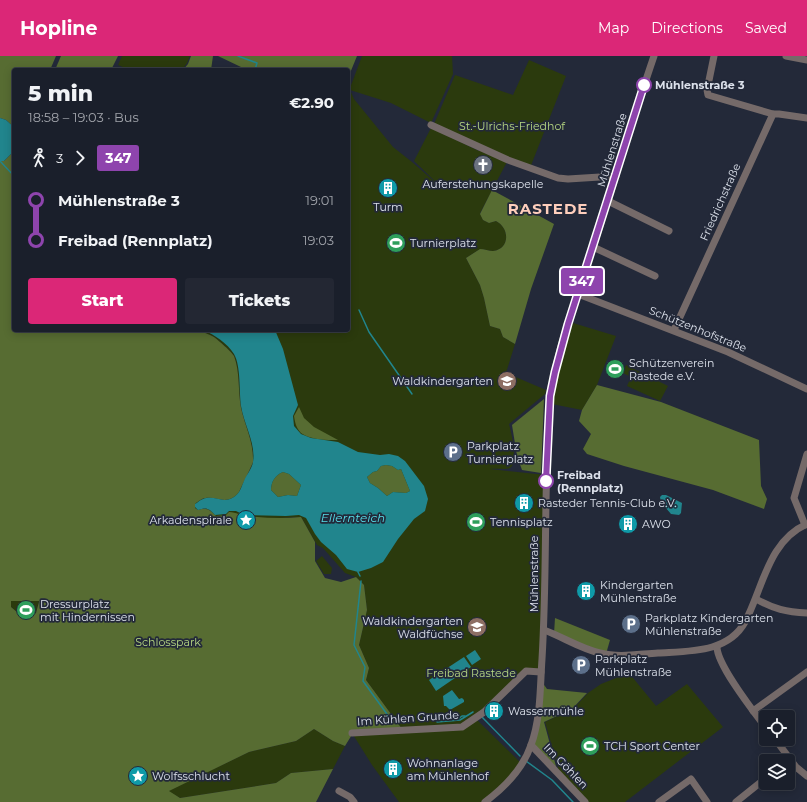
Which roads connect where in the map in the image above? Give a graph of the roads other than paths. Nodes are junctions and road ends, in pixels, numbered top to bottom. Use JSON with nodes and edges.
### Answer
{"nodes":[{"id":1,"x":654,"y":56,"type":"edge"},
{"id":2,"x":714,"y":56,"type":"edge"},
{"id":3,"x":786,"y":56,"type":"edge"},
{"id":4,"x":807,"y":60,"type":"edge"},
{"id":5,"x":773,"y":114,"type":"junction"},
{"id":6,"x":807,"y":118,"type":"edge"},
{"id":7,"x":431,"y":125,"type":"dead end"},
{"id":8,"x":616,"y":176,"type":"junction"},
{"id":9,"x":608,"y":201,"type":"junction"},
{"id":10,"x":669,"y":231,"type":"dead end"},
{"id":11,"x":593,"y":247,"type":"junction"},
{"id":12,"x":655,"y":276,"type":"dead end"},
{"id":13,"x":578,"y":294,"type":"junction"},
{"id":14,"x":674,"y":330,"type":"junction"},
{"id":15,"x":807,"y":389,"type":"edge"},
{"id":16,"x":807,"y":454,"type":"edge"},
{"id":17,"x":806,"y":525,"type":"edge"},
{"id":18,"x":756,"y":599,"type":"junction"},
{"id":19,"x":807,"y":613,"type":"edge"},
{"id":20,"x":544,"y":630,"type":"junction"},
{"id":21,"x":717,"y":646,"type":"junction"},
{"id":22,"x":541,"y":672,"type":"junction"},
{"id":23,"x":807,"y":672,"type":"edge"},
{"id":24,"x":753,"y":711,"type":"junction"},
{"id":25,"x":759,"y":719,"type":"edge"},
{"id":26,"x":352,"y":733,"type":"dead end"},
{"id":27,"x":531,"y":745,"type":"junction"},
{"id":28,"x":795,"y":765,"type":"edge"},
{"id":29,"x":807,"y":776,"type":"edge"},
{"id":30,"x":759,"y":785,"type":"edge"},
{"id":31,"x":339,"y":792,"type":"dead end"},
{"id":32,"x":744,"y":800,"type":"edge"},
{"id":33,"x":354,"y":802,"type":"edge"},
{"id":34,"x":485,"y":802,"type":"edge"},
{"id":35,"x":585,"y":802,"type":"edge"},
{"id":36,"x":659,"y":802,"type":"edge"},
{"id":37,"x":707,"y":802,"type":"edge"},
{"id":38,"x":736,"y":802,"type":"edge"}],
"edges":[{"from":1,"to":8,"type":"street","name":"Mühlenstraße"},
{"from":2,"to":5,"type":"street"},
{"from":3,"to":4,"type":"street"},
{"from":5,"to":6,"type":"street"},
{"from":5,"to":14,"type":"street","name":"Friedrichstraße"},
{"from":7,"to":8,"type":"street"},
{"from":8,"to":9,"type":"street","name":"Mühlenstraße"},
{"from":9,"to":10,"type":"street"},
{"from":9,"to":11,"type":"street","name":"Mühlenstraße"},
{"from":11,"to":12,"type":"street"},
{"from":11,"to":13,"type":"street","name":"Mühlenstraße"},
{"from":13,"to":14,"type":"street","name":"Schützenhofstraße"},
{"from":13,"to":20,"type":"street","name":"Mühlenstraße"},
{"from":14,"to":15,"type":"street","name":"Schützenhofstraße"},
{"from":16,"to":17,"type":"street"},
{"from":17,"to":18,"type":"street"},
{"from":18,"to":19,"type":"street"},
{"from":18,"to":21,"type":"street"},
{"from":20,"to":21,"type":"street"},
{"from":20,"to":22,"type":"street","name":"Mühlenstraße"},
{"from":21,"to":24,"type":"street"},
{"from":22,"to":26,"type":"street","name":"Im Kühlen Grunde"},
{"from":22,"to":27,"type":"street","name":"Mühlenstraße"},
{"from":23,"to":24,"type":"street"},
{"from":24,"to":25,"type":"street"},
{"from":27,"to":34,"type":"street","name":"Mühlenstraße"},
{"from":27,"to":35,"type":"street","name":"Im Göhlen"},
{"from":28,"to":29,"type":"street"},
{"from":30,"to":32,"type":"street"},
{"from":31,"to":33,"type":"street"},
{"from":32,"to":38,"type":"street"},
{"from":36,"to":37,"type":"street"}]}
